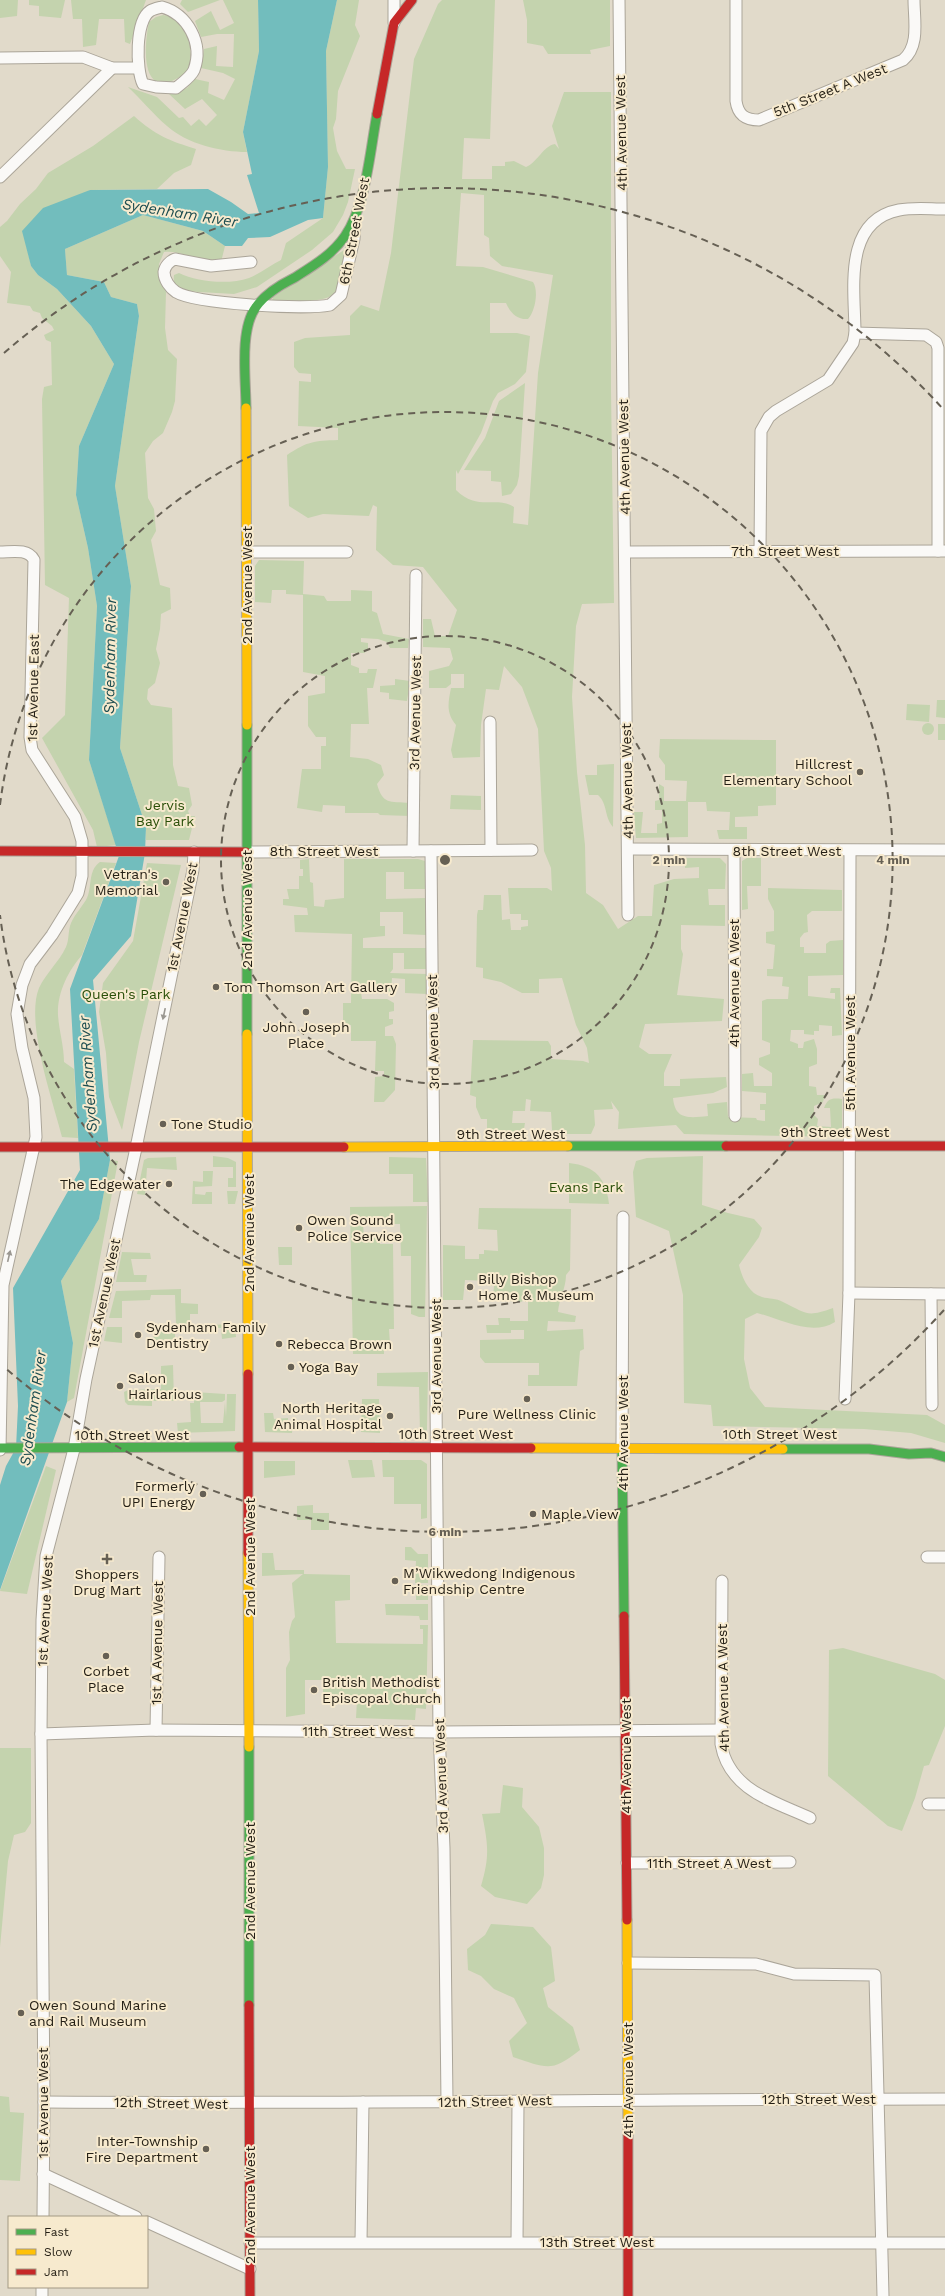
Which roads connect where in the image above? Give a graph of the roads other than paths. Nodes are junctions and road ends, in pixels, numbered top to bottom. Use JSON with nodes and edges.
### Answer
{"nodes":[{"id":1,"x":394,"y":0,"type":"edge"},
{"id":2,"x":412,"y":0,"type":"edge"},
{"id":3,"x":619,"y":0,"type":"edge"},
{"id":4,"x":736,"y":0,"type":"edge"},
{"id":5,"x":914,"y":0,"type":"edge"},
{"id":6,"x":394,"y":23,"type":"junction"},
{"id":7,"x":0,"y":58,"type":"edge"},
{"id":8,"x":112,"y":68,"type":"junction"},
{"id":9,"x":137,"y":68,"type":"junction"},
{"id":10,"x":0,"y":177,"type":"edge"},
{"id":11,"x":945,"y":209,"type":"edge"},
{"id":12,"x":355,"y":220,"type":"junction"},
{"id":13,"x":251,"y":262,"type":"dead end"},
{"id":14,"x":256,"y":306,"type":"junction"},
{"id":15,"x":855,"y":333,"type":"junction"},
{"id":16,"x":760,"y":551,"type":"junction"},
{"id":17,"x":942,"y":551,"type":"edge"},
{"id":18,"x":0,"y":552,"type":"edge"},
{"id":19,"x":248,"y":552,"type":"junction"},
{"id":20,"x":347,"y":552,"type":"dead end"},
{"id":21,"x":625,"y":552,"type":"junction"},
{"id":22,"x":416,"y":575,"type":"dead end"},
{"id":23,"x":490,"y":722,"type":"dead end"},
{"id":24,"x":628,"y":849,"type":"junction"},
{"id":25,"x":491,"y":850,"type":"junction"},
{"id":26,"x":532,"y":850,"type":"dead end"},
{"id":27,"x":945,"y":850,"type":"edge"},
{"id":28,"x":0,"y":851,"type":"edge"},
{"id":29,"x":413,"y":851,"type":"junction"},
{"id":30,"x":431,"y":851,"type":"junction"},
{"id":31,"x":734,"y":851,"type":"junction"},
{"id":32,"x":850,"y":851,"type":"junction"},
{"id":33,"x":83,"y":852,"type":"junction"},
{"id":34,"x":194,"y":852,"type":"junction"},
{"id":35,"x":246,"y":852,"type":"junction"},
{"id":36,"x":628,"y":915,"type":"dead end"},
{"id":37,"x":735,"y":1116,"type":"dead end"},
{"id":38,"x":850,"y":1146,"type":"junction"},
{"id":39,"x":945,"y":1146,"type":"edge"},
{"id":40,"x":0,"y":1147,"type":"edge"},
{"id":41,"x":35,"y":1147,"type":"junction"},
{"id":42,"x":249,"y":1147,"type":"junction"},
{"id":43,"x":136,"y":1148,"type":"junction"},
{"id":44,"x":434,"y":1148,"type":"junction"},
{"id":45,"x":623,"y":1217,"type":"dead end"},
{"id":46,"x":849,"y":1293,"type":"junction"},
{"id":47,"x":931,"y":1294,"type":"junction"},
{"id":48,"x":945,"y":1294,"type":"edge"},
{"id":49,"x":845,"y":1399,"type":"dead end"},
{"id":50,"x":932,"y":1405,"type":"dead end"},
{"id":51,"x":250,"y":1448,"type":"junction"},
{"id":52,"x":437,"y":1448,"type":"junction"},
{"id":53,"x":622,"y":1448,"type":"junction"},
{"id":54,"x":1,"y":1449,"type":"edge"},
{"id":55,"x":74,"y":1449,"type":"junction"},
{"id":56,"x":909,"y":1454,"type":"junction"},
{"id":57,"x":945,"y":1456,"type":"edge"},
{"id":58,"x":935,"y":1464,"type":"dead end"},
{"id":59,"x":159,"y":1557,"type":"dead end"},
{"id":60,"x":927,"y":1557,"type":"dead end"},
{"id":61,"x":945,"y":1557,"type":"edge"},
{"id":62,"x":722,"y":1581,"type":"dead end"},
{"id":63,"x":156,"y":1730,"type":"junction"},
{"id":64,"x":722,"y":1730,"type":"junction"},
{"id":65,"x":249,"y":1731,"type":"junction"},
{"id":66,"x":626,"y":1731,"type":"junction"},
{"id":67,"x":439,"y":1732,"type":"junction"},
{"id":68,"x":41,"y":1734,"type":"junction"},
{"id":69,"x":928,"y":1804,"type":"dead end"},
{"id":70,"x":945,"y":1804,"type":"edge"},
{"id":71,"x":810,"y":1818,"type":"dead end"},
{"id":72,"x":790,"y":1862,"type":"dead end"},
{"id":73,"x":627,"y":1863,"type":"junction"},
{"id":74,"x":628,"y":1964,"type":"junction"},
{"id":75,"x":629,"y":2099,"type":"junction"},
{"id":76,"x":880,"y":2099,"type":"junction"},
{"id":77,"x":945,"y":2099,"type":"edge"},
{"id":78,"x":447,"y":2101,"type":"junction"},
{"id":79,"x":518,"y":2101,"type":"junction"},
{"id":80,"x":44,"y":2102,"type":"junction"},
{"id":81,"x":363,"y":2102,"type":"junction"},
{"id":82,"x":250,"y":2104,"type":"junction"},
{"id":83,"x":43,"y":2174,"type":"junction"},
{"id":84,"x":43,"y":2216,"type":"edge"},
{"id":85,"x":134,"y":2216,"type":"edge"},
{"id":86,"x":148,"y":2222,"type":"edge"},
{"id":87,"x":361,"y":2242,"type":"junction"},
{"id":88,"x":517,"y":2242,"type":"junction"},
{"id":89,"x":628,"y":2242,"type":"junction"},
{"id":90,"x":880,"y":2242,"type":"junction"},
{"id":91,"x":250,"y":2243,"type":"junction"},
{"id":92,"x":945,"y":2243,"type":"edge"},
{"id":93,"x":250,"y":2269,"type":"junction"},
{"id":94,"x":250,"y":2296,"type":"edge"},
{"id":95,"x":628,"y":2296,"type":"edge"},
{"id":96,"x":883,"y":2296,"type":"edge"}],
"edges":[{"from":1,"to":6,"type":"street"},
{"from":2,"to":6,"type":"street"},
{"from":3,"to":21,"type":"street","name":"4th Avenue West"},
{"from":4,"to":5,"type":"street","name":"5th Street A West"},
{"from":6,"to":12,"type":"street","name":"6th Street West"},
{"from":7,"to":8,"type":"street"},
{"from":8,"to":9,"type":"street"},
{"from":8,"to":10,"type":"street"},
{"from":9,"to":9,"type":"street"},
{"from":11,"to":15,"type":"street"},
{"from":12,"to":14,"type":"street","name":"2nd Avenue West"},
{"from":12,"to":14,"type":"street","name":"6th Street West"},
{"from":13,"to":14,"type":"street","name":"6th Street West"},
{"from":14,"to":19,"type":"street","name":"2nd Avenue West"},
{"from":15,"to":16,"type":"street"},
{"from":15,"to":17,"type":"street"},
{"from":16,"to":17,"type":"street","name":"7th Street West"},
{"from":16,"to":21,"type":"street","name":"7th Street West"},
{"from":18,"to":33,"type":"street","name":"1st Avenue East"},
{"from":19,"to":20,"type":"street"},
{"from":19,"to":35,"type":"street","name":"2nd Avenue West"},
{"from":21,"to":24,"type":"street","name":"4th Avenue West"},
{"from":22,"to":29,"type":"street","name":"3rd Avenue West"},
{"from":23,"to":25,"type":"street"},
{"from":24,"to":31,"type":"street","name":"8th Street West"},
{"from":24,"to":36,"type":"street","name":"4th Avenue West"},
{"from":25,"to":26,"type":"street","name":"8th Street West"},
{"from":25,"to":30,"type":"street","name":"8th Street West"},
{"from":27,"to":32,"type":"street","name":"8th Street West"},
{"from":28,"to":33,"type":"street","name":"8th Street West"},
{"from":29,"to":30,"type":"street","name":"8th Street West"},
{"from":29,"to":35,"type":"street","name":"8th Street West"},
{"from":30,"to":44,"type":"street","name":"3rd Avenue West"},
{"from":31,"to":32,"type":"street","name":"8th Street West"},
{"from":31,"to":37,"type":"street","name":"4th Avenue A West"},
{"from":32,"to":38,"type":"street","name":"5th Avenue West"},
{"from":33,"to":34,"type":"street","name":"8th Street West"},
{"from":33,"to":41,"type":"street","name":"1st Avenue East"},
{"from":34,"to":35,"type":"street","name":"8th Street West"},
{"from":34,"to":43,"type":"street","name":"1st Avenue West","one_way":true},
{"from":35,"to":42,"type":"street","name":"2nd Avenue West"},
{"from":38,"to":39,"type":"street","name":"9th Street West"},
{"from":38,"to":44,"type":"street","name":"9th Street West"},
{"from":38,"to":46,"type":"street","name":"5th Avenue West"},
{"from":40,"to":41,"type":"street","name":"9th Street West"},
{"from":41,"to":43,"type":"street","name":"9th Street West"},
{"from":54,"to":41,"type":"street","name":"1st Avenue East","one_way":true},
{"from":42,"to":43,"type":"street","name":"9th Street West"},
{"from":42,"to":44,"type":"street","name":"9th Street West"},
{"from":42,"to":51,"type":"street","name":"2nd Avenue West"},
{"from":43,"to":55,"type":"street","name":"1st Avenue West"},
{"from":44,"to":52,"type":"street","name":"3rd Avenue West"},
{"from":45,"to":53,"type":"street","name":"4th Avenue West"},
{"from":46,"to":47,"type":"street"},
{"from":46,"to":49,"type":"street","name":"5th Avenue West"},
{"from":47,"to":48,"type":"street"},
{"from":47,"to":50,"type":"street"},
{"from":51,"to":52,"type":"street","name":"10th Street West"},
{"from":51,"to":55,"type":"street","name":"10th Street West"},
{"from":51,"to":65,"type":"street","name":"2nd Avenue West"},
{"from":52,"to":53,"type":"street","name":"10th Street West"},
{"from":52,"to":67,"type":"street","name":"3rd Avenue West"},
{"from":53,"to":56,"type":"street","name":"10th Street West"},
{"from":53,"to":66,"type":"street","name":"4th Avenue West"},
{"from":54,"to":55,"type":"street","name":"10th Street West"},
{"from":55,"to":68,"type":"street","name":"1st Avenue West"},
{"from":56,"to":57,"type":"street","name":"10th Street West"},
{"from":56,"to":58,"type":"street","name":"10th Street West"},
{"from":59,"to":63,"type":"street","name":"1st A Avenue West"},
{"from":60,"to":61,"type":"street"},
{"from":62,"to":64,"type":"street","name":"4th Avenue A West"},
{"from":63,"to":65,"type":"street","name":"11th Street West"},
{"from":63,"to":68,"type":"street","name":"11th Street West"},
{"from":64,"to":66,"type":"street","name":"11th Street West"},
{"from":64,"to":71,"type":"street","name":"4th Avenue A West"},
{"from":65,"to":67,"type":"street","name":"11th Street West"},
{"from":65,"to":82,"type":"street","name":"2nd Avenue West"},
{"from":66,"to":67,"type":"street","name":"11th Street West"},
{"from":66,"to":73,"type":"street","name":"4th Avenue West"},
{"from":67,"to":78,"type":"street","name":"3rd Avenue West"},
{"from":68,"to":80,"type":"street","name":"1st Avenue West"},
{"from":69,"to":70,"type":"street"},
{"from":72,"to":73,"type":"street","name":"11th Street A West"},
{"from":73,"to":74,"type":"street","name":"4th Avenue West"},
{"from":74,"to":75,"type":"street","name":"4th Avenue West"},
{"from":74,"to":76,"type":"street"},
{"from":75,"to":76,"type":"street","name":"12th Street West"},
{"from":75,"to":79,"type":"street","name":"12th Street West"},
{"from":75,"to":89,"type":"street","name":"4th Avenue West"},
{"from":76,"to":77,"type":"street","name":"12th Street West"},
{"from":76,"to":90,"type":"street"},
{"from":78,"to":79,"type":"street","name":"12th Street West"},
{"from":78,"to":81,"type":"street","name":"12th Street West"},
{"from":79,"to":88,"type":"street"},
{"from":80,"to":82,"type":"street","name":"12th Street West"},
{"from":80,"to":83,"type":"street","name":"1st Avenue West"},
{"from":81,"to":82,"type":"street","name":"12th Street West"},
{"from":81,"to":87,"type":"street"},
{"from":82,"to":91,"type":"street","name":"2nd Avenue West"},
{"from":83,"to":84,"type":"street","name":"1st Avenue West"},
{"from":83,"to":85,"type":"street"},
{"from":86,"to":93,"type":"street"},
{"from":87,"to":88,"type":"street","name":"13th Street West"},
{"from":87,"to":91,"type":"street","name":"13th Street West"},
{"from":88,"to":89,"type":"street","name":"13th Street West"},
{"from":89,"to":90,"type":"street","name":"13th Street West"},
{"from":89,"to":95,"type":"street","name":"4th Avenue West"},
{"from":90,"to":92,"type":"street","name":"13th Street West"},
{"from":90,"to":96,"type":"street"},
{"from":91,"to":93,"type":"street","name":"2nd Avenue West"},
{"from":93,"to":94,"type":"street","name":"2nd Avenue West"}]}
